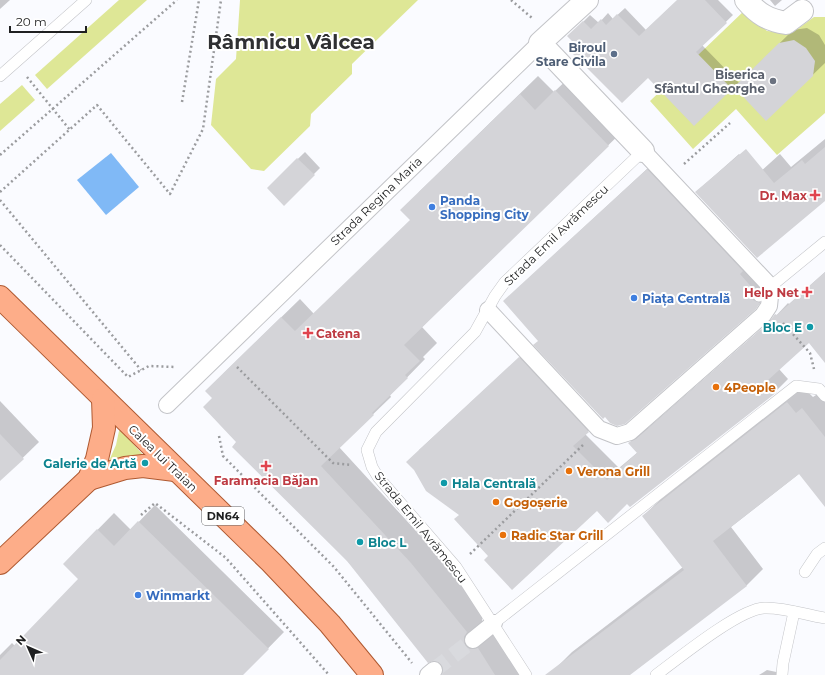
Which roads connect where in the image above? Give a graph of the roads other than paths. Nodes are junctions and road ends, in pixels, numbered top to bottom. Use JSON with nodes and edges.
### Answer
{"nodes":[{"id":1,"x":86,"y":0,"type":"edge"},
{"id":2,"x":587,"y":0,"type":"edge"},
{"id":3,"x":746,"y":0,"type":"edge"},
{"id":4,"x":802,"y":11,"type":"dead end"},
{"id":5,"x":540,"y":43,"type":"junction"},
{"id":6,"x":0,"y":76,"type":"edge"},
{"id":7,"x":643,"y":151,"type":"junction"},
{"id":8,"x":825,"y":242,"type":"edge"},
{"id":9,"x":766,"y":296,"type":"junction"},
{"id":10,"x":0,"y":297,"type":"edge"},
{"id":11,"x":488,"y":310,"type":"junction"},
{"id":12,"x":825,"y":396,"type":"edge"},
{"id":13,"x":103,"y":399,"type":"junction"},
{"id":14,"x":167,"y":405,"type":"dead end"},
{"id":15,"x":175,"y":470,"type":"junction"},
{"id":16,"x":89,"y":479,"type":"junction"},
{"id":17,"x":825,"y":548,"type":"edge"},
{"id":18,"x":0,"y":563,"type":"edge"},
{"id":19,"x":805,"y":572,"type":"dead end"},
{"id":20,"x":794,"y":612,"type":"junction"},
{"id":21,"x":825,"y":618,"type":"edge"},
{"id":22,"x":494,"y":623,"type":"junction"},
{"id":23,"x":473,"y":640,"type":"tunnel mouth"},
{"id":24,"x":372,"y":675,"type":"edge"},
{"id":25,"x":526,"y":675,"type":"edge"},
{"id":26,"x":656,"y":675,"type":"edge"},
{"id":27,"x":782,"y":675,"type":"edge"}],
"edges":[{"from":1,"to":6,"type":"lane"},
{"from":2,"to":5,"type":"street","name":"Strada Regina Maria"},
{"from":3,"to":4,"type":"street"},
{"from":5,"to":7,"type":"street"},
{"from":5,"to":14,"type":"street","name":"Strada Regina Maria"},
{"from":7,"to":9,"type":"street"},
{"from":7,"to":11,"type":"lane","name":"Strada Emil Avrămescu"},
{"from":8,"to":9,"type":"lane"},
{"from":9,"to":11,"type":"street"},
{"from":10,"to":13,"type":"main road","name":"Calea lui Traian"},
{"from":11,"to":22,"type":"lane","name":"Strada Emil Avrămescu"},
{"from":12,"to":22,"type":"lane"},
{"from":13,"to":15,"type":"main road","name":"Calea lui Traian","number":"DN64"},
{"from":13,"to":16,"type":"main road"},
{"from":15,"to":16,"type":"main road"},
{"from":15,"to":24,"type":"main road","name":"Calea lui Traian","number":"DN64"},
{"from":16,"to":18,"type":"main road"},
{"from":17,"to":19,"type":"lane"},
{"from":20,"to":21,"type":"lane"},
{"from":20,"to":26,"type":"lane"},
{"from":20,"to":27,"type":"lane"},
{"from":22,"to":23,"type":"street"},
{"from":22,"to":25,"type":"lane","name":"Strada Emil Avrămescu"}]}
